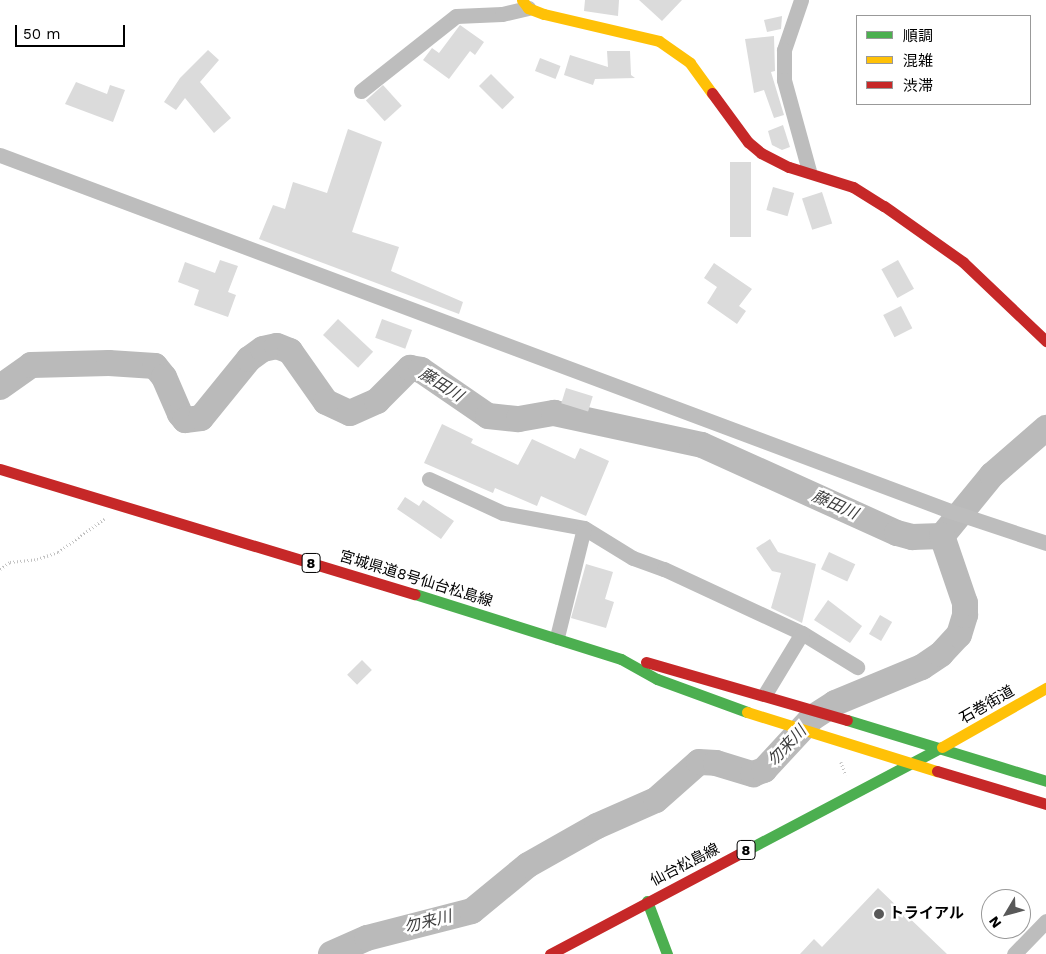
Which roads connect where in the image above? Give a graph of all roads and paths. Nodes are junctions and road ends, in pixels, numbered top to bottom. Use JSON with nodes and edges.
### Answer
{"nodes":[{"id":1,"x":801,"y":0,"type":"edge"},
{"id":2,"x":525,"y":4,"type":"edge"},
{"id":3,"x":361,"y":91,"type":"dead end"},
{"id":4,"x":0,"y":155,"type":"edge"},
{"id":5,"x":809,"y":171,"type":"junction"},
{"id":6,"x":1046,"y":341,"type":"edge"},
{"id":7,"x":0,"y":469,"type":"edge"},
{"id":8,"x":429,"y":479,"type":"dead end"},
{"id":9,"x":104,"y":519,"type":"dead end"},
{"id":10,"x":584,"y":528,"type":"junction"},
{"id":11,"x":1046,"y":543,"type":"edge"},
{"id":12,"x":0,"y":569,"type":"edge"},
{"id":13,"x":802,"y":633,"type":"junction"},
{"id":14,"x":557,"y":637,"type":"junction"},
{"id":15,"x":622,"y":659,"type":"junction"},
{"id":16,"x":857,"y":666,"type":"dead end"},
{"id":17,"x":1046,"y":688,"type":"edge"},
{"id":18,"x":764,"y":694,"type":"junction"},
{"id":19,"x":942,"y":747,"type":"junction"},
{"id":20,"x":914,"y":763,"type":"junction"},
{"id":21,"x":1046,"y":780,"type":"edge"},
{"id":22,"x":1046,"y":804,"type":"edge"},
{"id":23,"x":647,"y":901,"type":"junction"},
{"id":24,"x":1046,"y":921,"type":"edge"},
{"id":25,"x":550,"y":954,"type":"edge"},
{"id":26,"x":667,"y":954,"type":"edge"},
{"id":27,"x":1014,"y":954,"type":"edge"}],
"edges":[{"from":1,"to":5,"type":"street"},
{"from":2,"to":3,"type":"street"},
{"from":2,"to":5,"type":"main road"},
{"from":4,"to":11,"type":"street"},
{"from":5,"to":6,"type":"main road"},
{"from":7,"to":14,"type":"main road","name":"宮城県道8号仙台松島線","number":"8"},
{"from":8,"to":10,"type":"street"},
{"from":9,"to":12,"type":"path"},
{"from":10,"to":13,"type":"street"},
{"from":10,"to":14,"type":"street"},
{"from":13,"to":16,"type":"street"},
{"from":13,"to":18,"type":"street"},
{"from":14,"to":15,"type":"main road","name":"宮城県道8号仙台松島線","number":"8"},
{"from":15,"to":18,"type":"main road","name":"宮城県道8号仙台松島線","number":"8"},
{"from":15,"to":20,"type":"main road","name":"宮城県道8号仙台松島線","number":"8"},
{"from":17,"to":19,"type":"main road","name":"石巻街道"},
{"from":18,"to":19,"type":"main road","name":"宮城県道8号仙台松島線","number":"8"},
{"from":19,"to":20,"type":"main road","name":"仙台松島線","number":"8"},
{"from":19,"to":21,"type":"main road","number":"8"},
{"from":20,"to":22,"type":"main road","number":"8"},
{"from":20,"to":23,"type":"main road","name":"仙台松島線","number":"8"},
{"from":23,"to":25,"type":"main road","name":"仙台松島線","number":"8"},
{"from":23,"to":26,"type":"main road"},
{"from":24,"to":27,"type":"street"}]}
